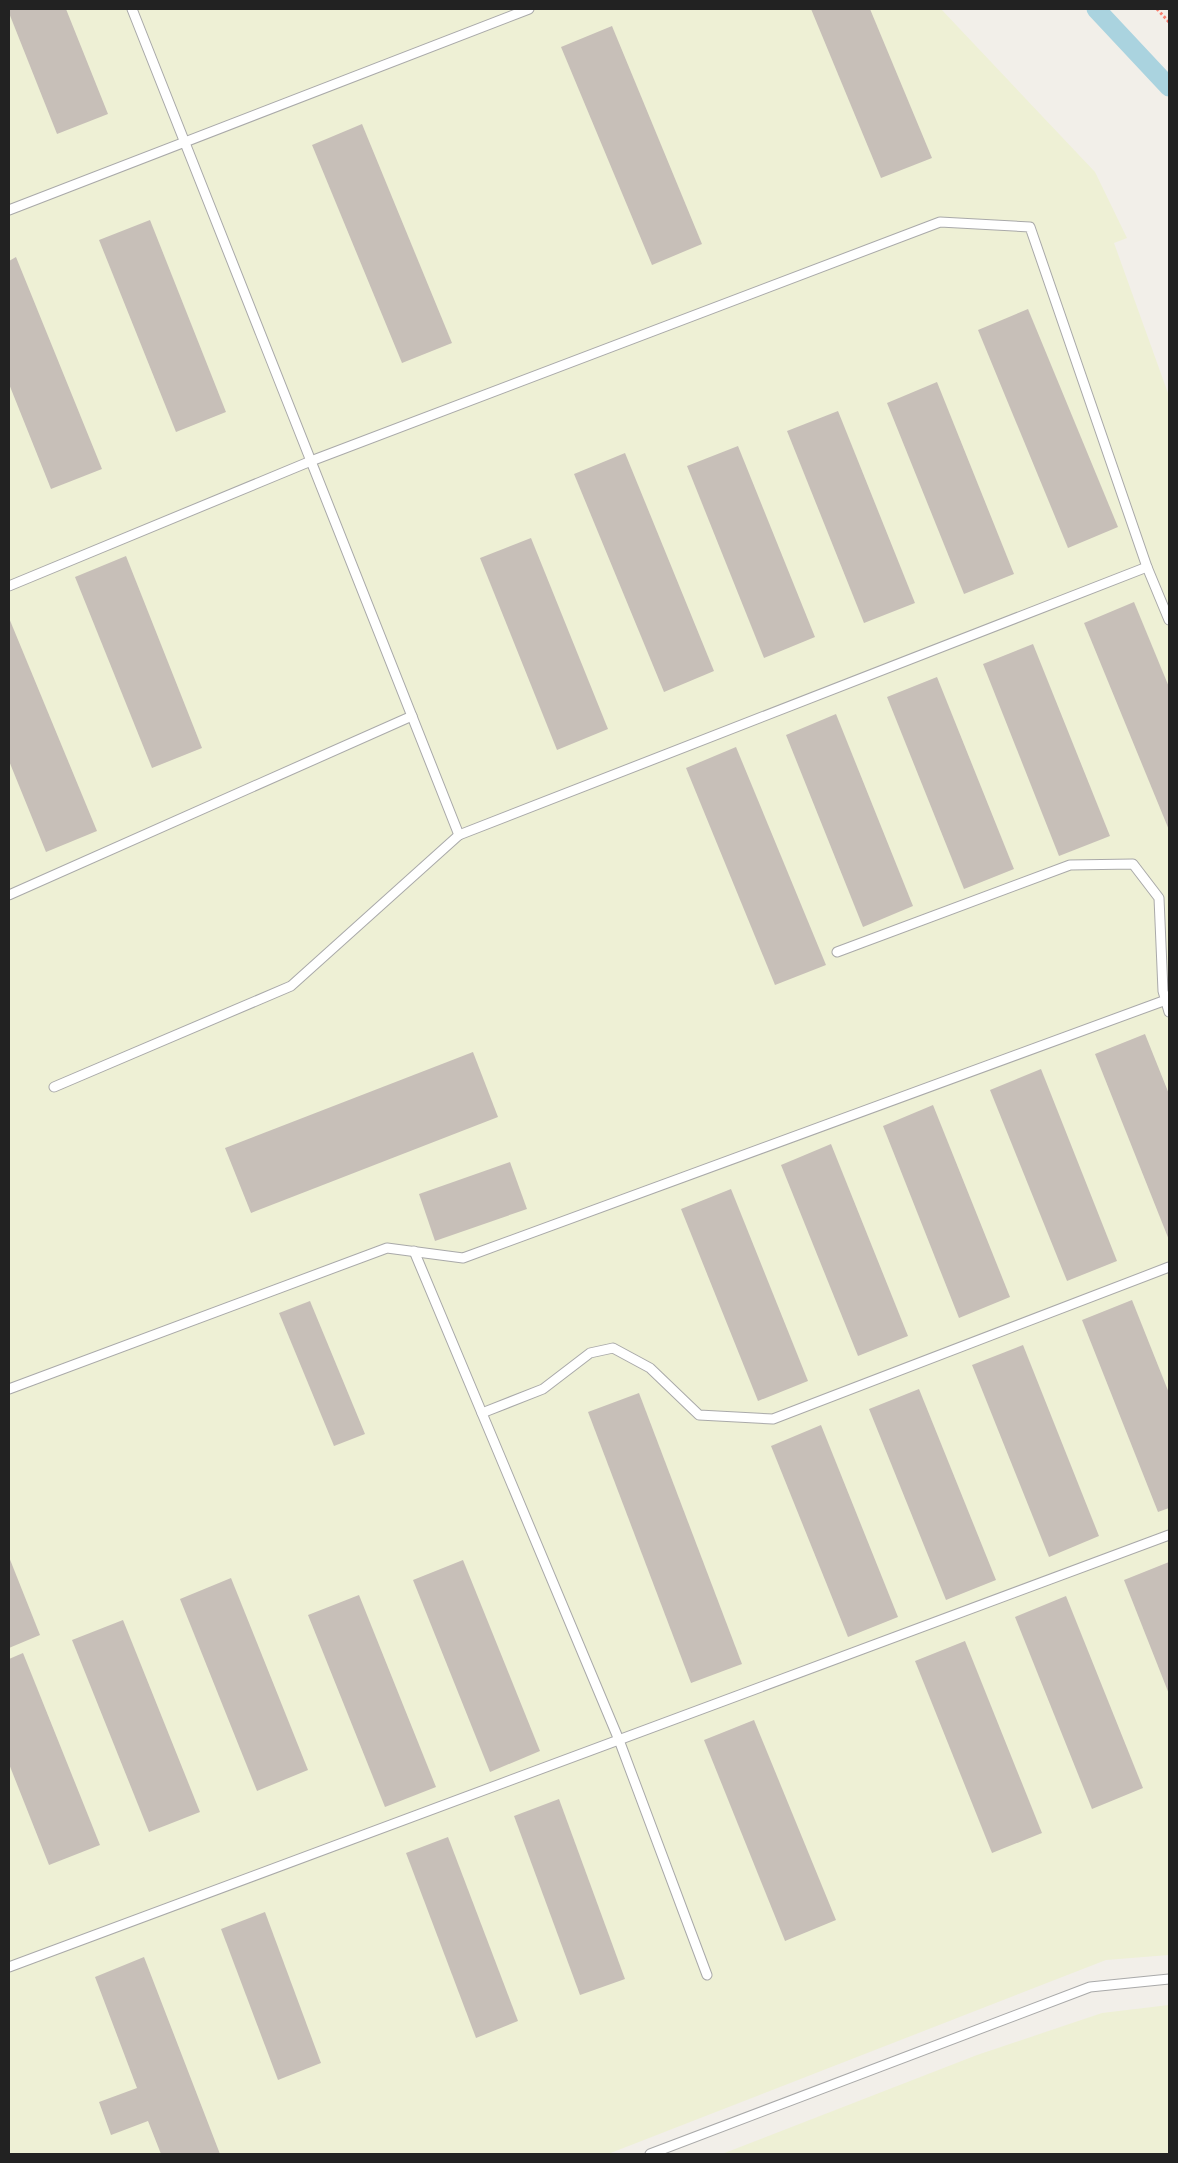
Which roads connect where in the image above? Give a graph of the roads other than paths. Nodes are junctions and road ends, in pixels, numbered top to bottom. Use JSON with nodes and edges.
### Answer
{"nodes":[{"id":1,"x":132,"y":9,"type":"edge"},
{"id":2,"x":529,"y":9,"type":"edge"},
{"id":3,"x":185,"y":142,"type":"junction"},
{"id":4,"x":9,"y":210,"type":"edge"},
{"id":5,"x":311,"y":461,"type":"junction"},
{"id":6,"x":1147,"y":567,"type":"junction"},
{"id":7,"x":9,"y":586,"type":"edge"},
{"id":8,"x":1169,"y":620,"type":"edge"},
{"id":9,"x":412,"y":716,"type":"junction"},
{"id":10,"x":459,"y":835,"type":"junction"},
{"id":11,"x":9,"y":895,"type":"edge"},
{"id":12,"x":1169,"y":949,"type":"edge"},
{"id":13,"x":837,"y":952,"type":"dead end"},
{"id":14,"x":1162,"y":958,"type":"junction"},
{"id":15,"x":1166,"y":1000,"type":"junction"},
{"id":16,"x":1169,"y":1012,"type":"edge"},
{"id":17,"x":54,"y":1087,"type":"dead end"},
{"id":18,"x":414,"y":1251,"type":"junction"},
{"id":19,"x":1169,"y":1267,"type":"edge"},
{"id":20,"x":9,"y":1389,"type":"edge"},
{"id":21,"x":482,"y":1413,"type":"junction"},
{"id":22,"x":1169,"y":1535,"type":"edge"},
{"id":23,"x":619,"y":1740,"type":"junction"},
{"id":24,"x":9,"y":1967,"type":"edge"},
{"id":25,"x":707,"y":1975,"type":"dead end"},
{"id":26,"x":1169,"y":1979,"type":"edge"},
{"id":27,"x":650,"y":2154,"type":"edge"}],
"edges":[{"from":1,"to":3,"type":"lane"},
{"from":2,"to":3,"type":"lane"},
{"from":3,"to":4,"type":"lane"},
{"from":3,"to":5,"type":"lane"},
{"from":5,"to":6,"type":"lane"},
{"from":5,"to":7,"type":"lane"},
{"from":5,"to":9,"type":"lane"},
{"from":6,"to":8,"type":"lane"},
{"from":6,"to":10,"type":"lane"},
{"from":9,"to":10,"type":"lane"},
{"from":9,"to":11,"type":"lane"},
{"from":10,"to":17,"type":"lane"},
{"from":12,"to":14,"type":"lane"},
{"from":13,"to":14,"type":"lane"},
{"from":14,"to":15,"type":"lane"},
{"from":15,"to":16,"type":"lane"},
{"from":15,"to":18,"type":"lane"},
{"from":18,"to":20,"type":"lane"},
{"from":18,"to":21,"type":"lane"},
{"from":19,"to":21,"type":"lane"},
{"from":21,"to":23,"type":"lane"},
{"from":22,"to":23,"type":"lane"},
{"from":23,"to":24,"type":"lane"},
{"from":23,"to":25,"type":"lane"},
{"from":26,"to":27,"type":"lane"}]}
